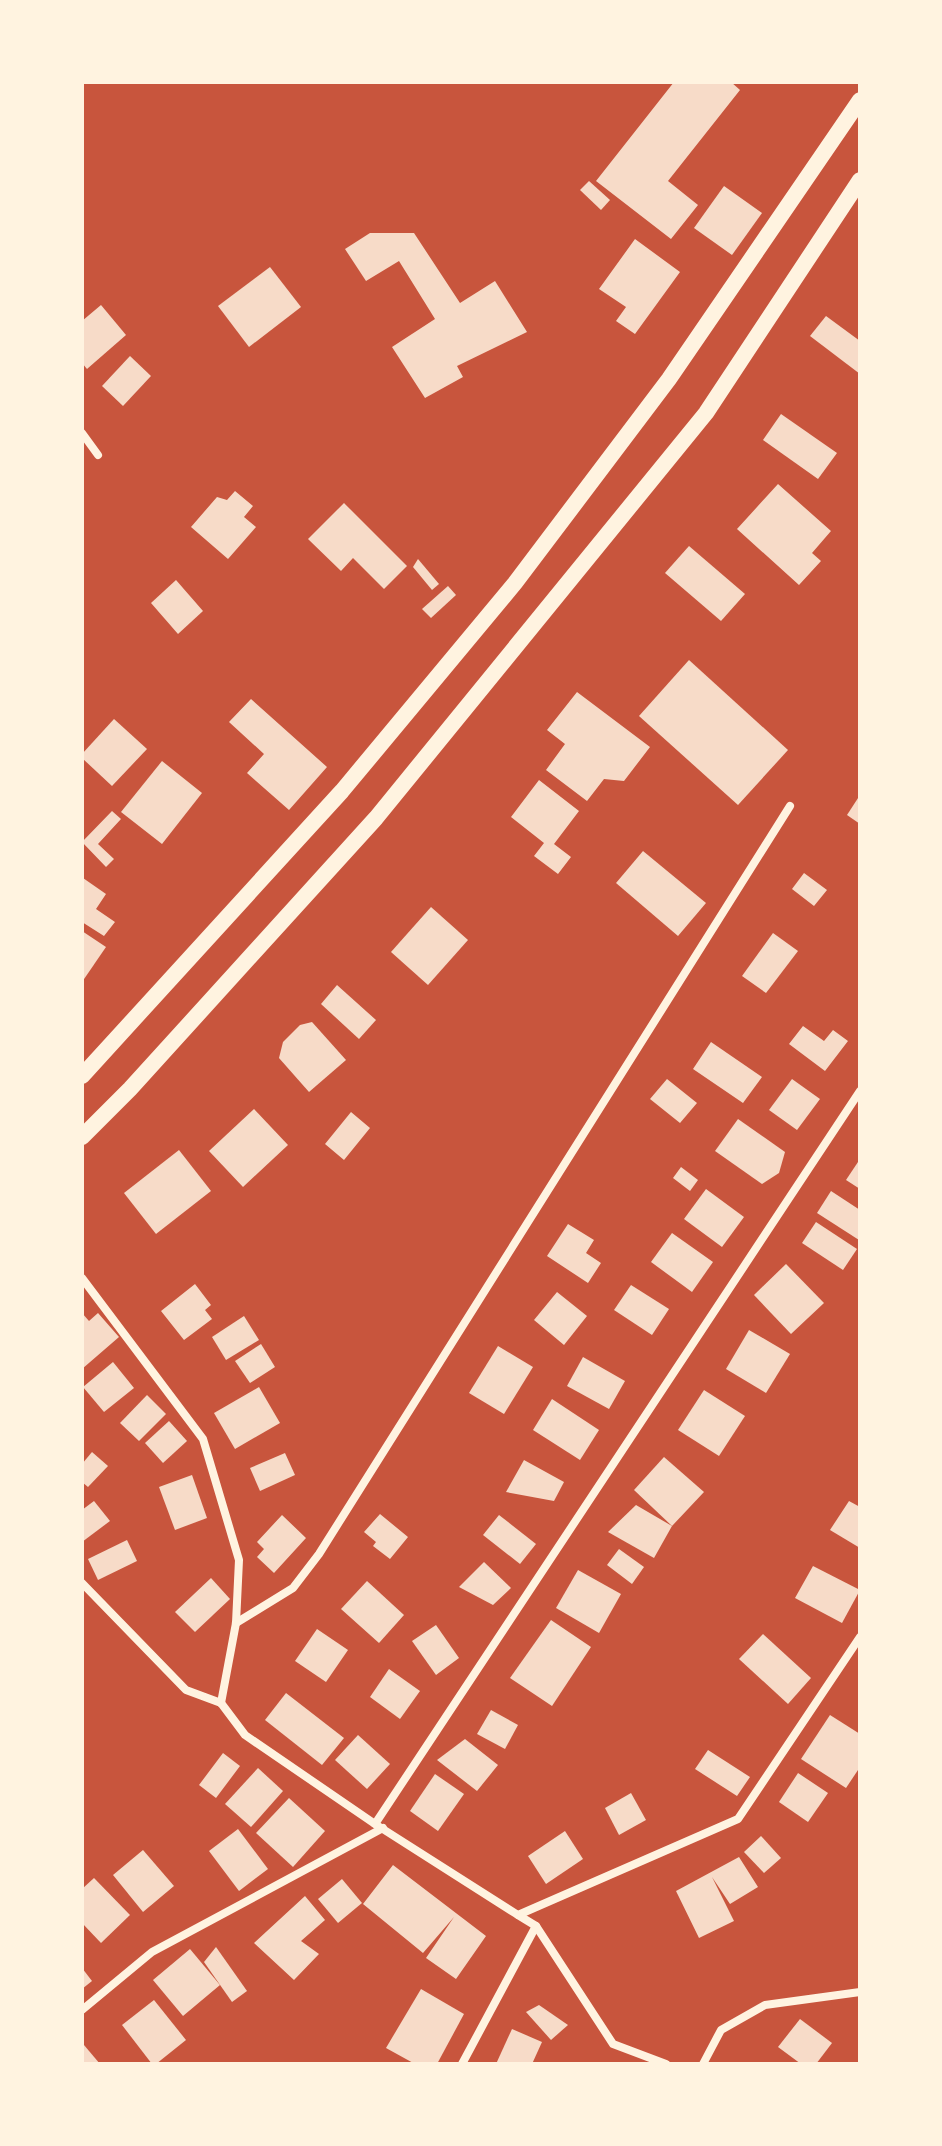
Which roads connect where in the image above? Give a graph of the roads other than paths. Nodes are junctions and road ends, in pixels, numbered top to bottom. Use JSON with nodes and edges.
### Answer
{"nodes":[{"id":1,"x":860,"y":100,"type":"edge"},
{"id":2,"x":860,"y":180,"type":"edge"},
{"id":3,"x":82,"y":433,"type":"edge"},
{"id":4,"x":98,"y":455,"type":"dead end"},
{"id":5,"x":790,"y":806,"type":"dead end"},
{"id":6,"x":82,"y":1076,"type":"edge"},
{"id":7,"x":860,"y":1091,"type":"edge"},
{"id":8,"x":82,"y":1137,"type":"edge"},
{"id":9,"x":82,"y":1278,"type":"edge"},
{"id":10,"x":82,"y":1583,"type":"edge"},
{"id":11,"x":236,"y":1623,"type":"junction"},
{"id":12,"x":860,"y":1637,"type":"edge"},
{"id":13,"x":221,"y":1703,"type":"junction"},
{"id":14,"x":379,"y":1826,"type":"junction"},
{"id":15,"x":518,"y":1915,"type":"junction"},
{"id":16,"x":536,"y":1926,"type":"junction"},
{"id":17,"x":860,"y":1992,"type":"edge"},
{"id":18,"x":82,"y":2010,"type":"edge"},
{"id":19,"x":462,"y":2064,"type":"edge"},
{"id":20,"x":666,"y":2064,"type":"edge"},
{"id":21,"x":703,"y":2064,"type":"edge"}],
"edges":[{"from":1,"to":6,"type":"main road"},
{"from":2,"to":8,"type":"main road"},
{"from":3,"to":4,"type":"street"},
{"from":5,"to":11,"type":"street"},
{"from":7,"to":14,"type":"street"},
{"from":9,"to":11,"type":"street"},
{"from":10,"to":13,"type":"street"},
{"from":11,"to":13,"type":"street"},
{"from":12,"to":15,"type":"street"},
{"from":13,"to":14,"type":"street"},
{"from":14,"to":15,"type":"street"},
{"from":14,"to":18,"type":"street"},
{"from":15,"to":16,"type":"street"},
{"from":16,"to":19,"type":"street"},
{"from":16,"to":20,"type":"street"},
{"from":17,"to":21,"type":"street"}]}
